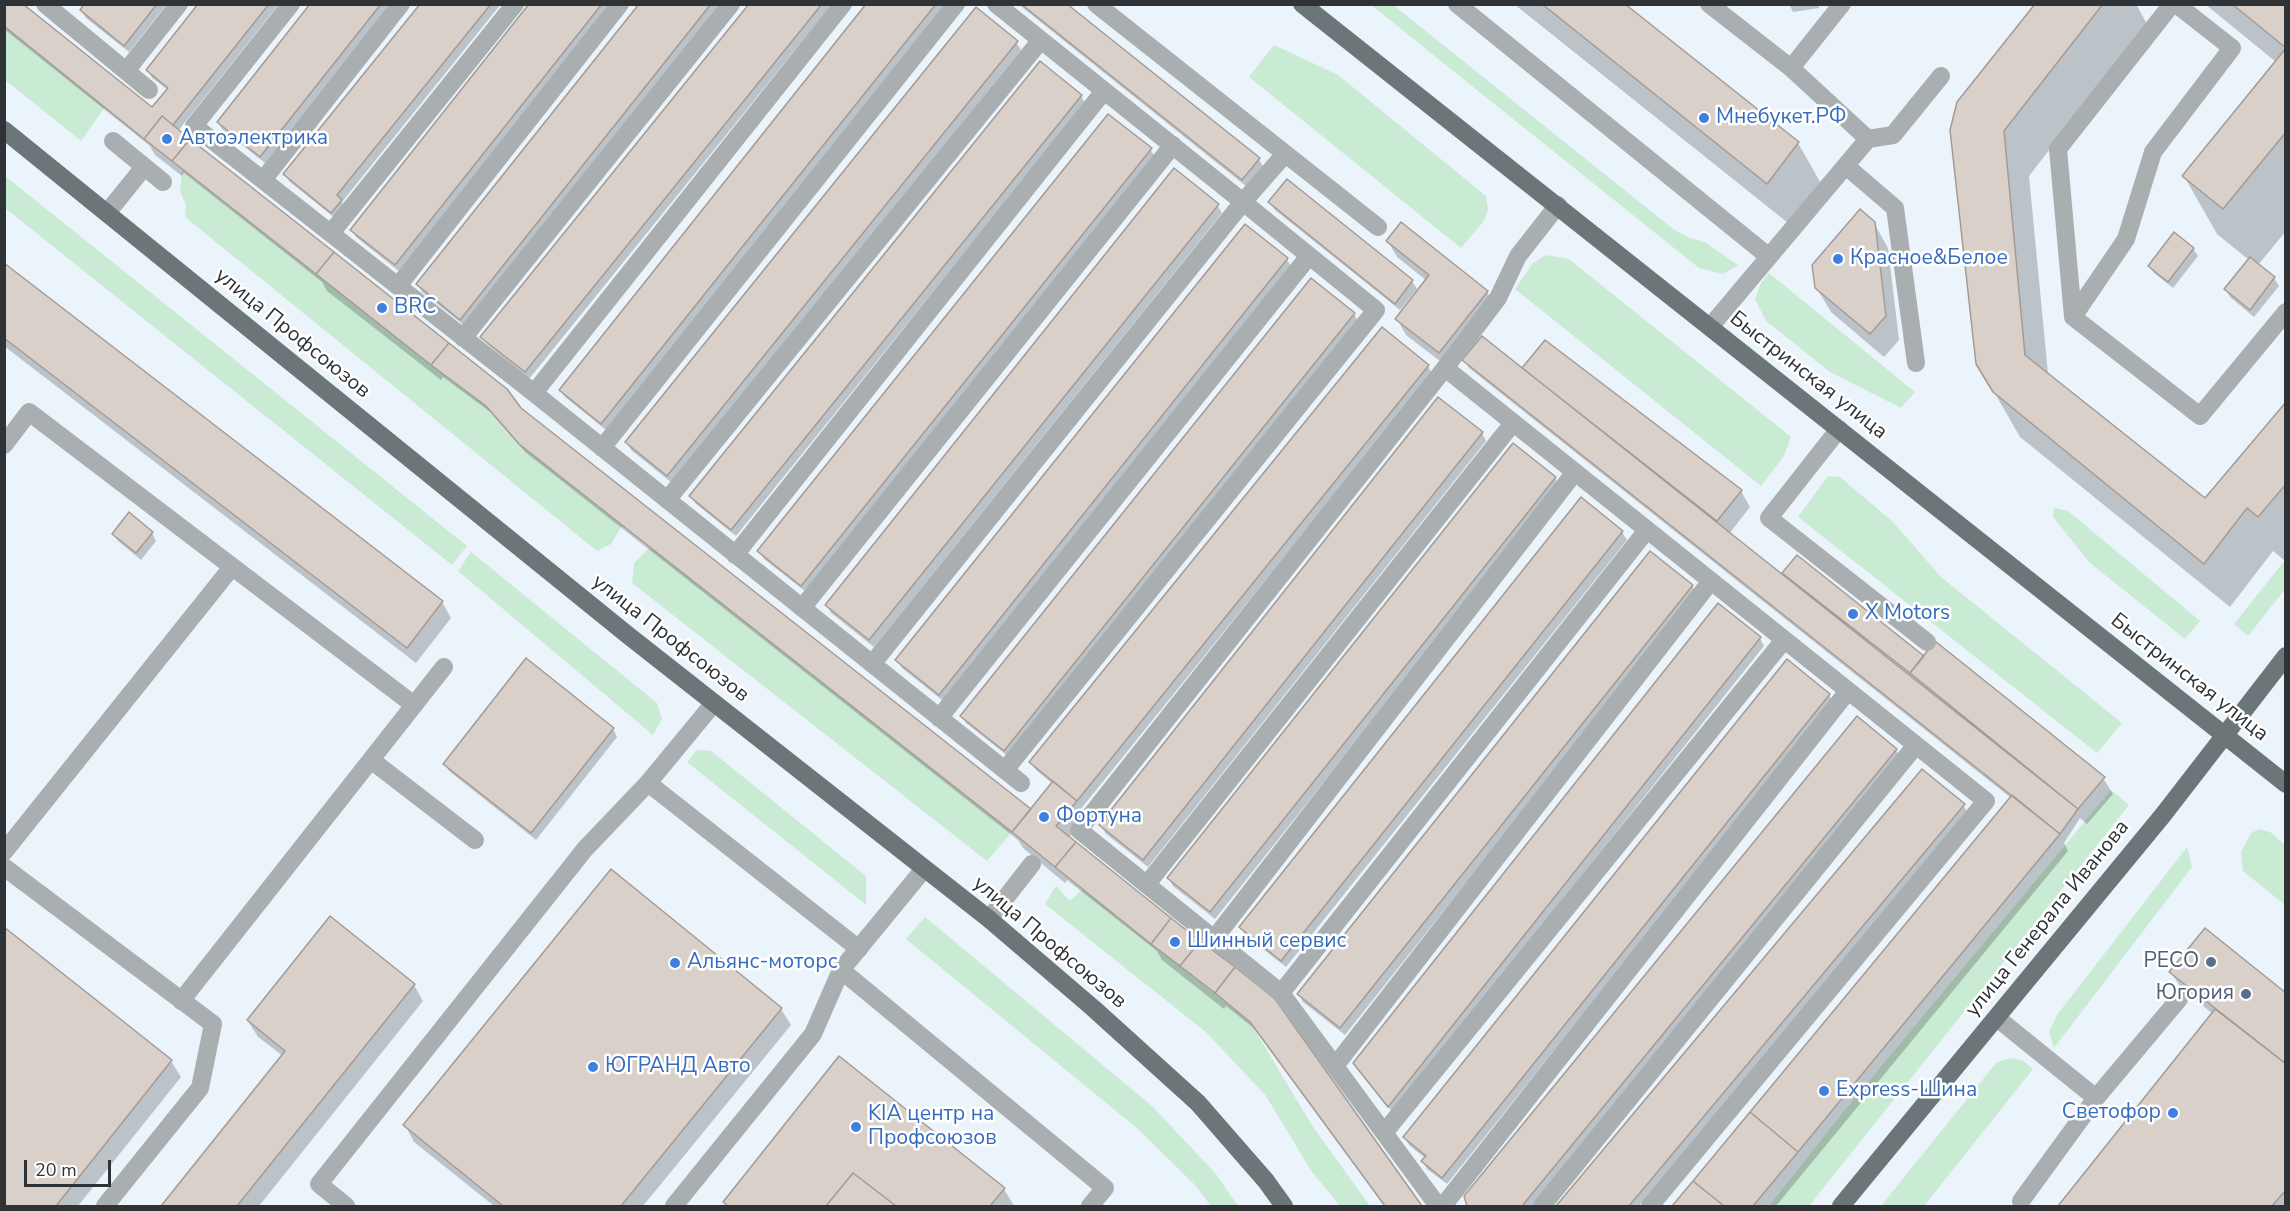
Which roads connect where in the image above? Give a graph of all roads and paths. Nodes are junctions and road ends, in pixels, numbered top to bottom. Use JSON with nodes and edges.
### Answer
{"nodes":[{"id":1,"x":179,"y":4,"type":"edge"},
{"id":2,"x":291,"y":4,"type":"edge"},
{"id":3,"x":400,"y":4,"type":"edge"},
{"id":4,"x":515,"y":4,"type":"edge"},
{"id":5,"x":620,"y":4,"type":"edge"},
{"id":6,"x":731,"y":4,"type":"edge"},
{"id":7,"x":843,"y":4,"type":"edge"},
{"id":8,"x":956,"y":4,"type":"edge"},
{"id":9,"x":996,"y":4,"type":"edge"},
{"id":10,"x":1096,"y":4,"type":"edge"},
{"id":11,"x":1302,"y":4,"type":"edge"},
{"id":12,"x":1457,"y":4,"type":"edge"},
{"id":13,"x":1708,"y":4,"type":"edge"},
{"id":14,"x":1842,"y":4,"type":"edge"},
{"id":15,"x":2174,"y":4,"type":"edge"},
{"id":16,"x":56,"y":8,"type":"edge"},
{"id":17,"x":1041,"y":40,"type":"junction"},
{"id":18,"x":1791,"y":68,"type":"junction"},
{"id":19,"x":126,"y":71,"type":"junction"},
{"id":20,"x":1941,"y":76,"type":"dead end"},
{"id":21,"x":149,"y":90,"type":"dead end"},
{"id":22,"x":1104,"y":91,"type":"junction"},
{"id":23,"x":4,"y":130,"type":"edge"},
{"id":24,"x":1868,"y":139,"type":"junction"},
{"id":25,"x":113,"y":141,"type":"dead end"},
{"id":26,"x":1173,"y":145,"type":"junction"},
{"id":27,"x":1285,"y":154,"type":"junction"},
{"id":28,"x":1846,"y":166,"type":"junction"},
{"id":29,"x":144,"y":167,"type":"junction"},
{"id":30,"x":263,"y":180,"type":"junction"},
{"id":31,"x":163,"y":182,"type":"dead end"},
{"id":32,"x":1243,"y":202,"type":"junction"},
{"id":33,"x":1558,"y":205,"type":"junction"},
{"id":34,"x":107,"y":213,"type":"junction"},
{"id":35,"x":1378,"y":227,"type":"dead end"},
{"id":36,"x":331,"y":233,"type":"junction"},
{"id":37,"x":1309,"y":256,"type":"junction"},
{"id":38,"x":1768,"y":256,"type":"junction"},
{"id":39,"x":398,"y":286,"type":"junction"},
{"id":40,"x":2286,"y":312,"type":"edge"},
{"id":41,"x":2073,"y":318,"type":"junction"},
{"id":42,"x":1710,"y":327,"type":"junction"},
{"id":43,"x":464,"y":338,"type":"junction"},
{"id":44,"x":1916,"y":363,"type":"dead end"},
{"id":45,"x":1445,"y":368,"type":"junction"},
{"id":46,"x":534,"y":393,"type":"junction"},
{"id":47,"x":1513,"y":423,"type":"junction"},
{"id":48,"x":1839,"y":429,"type":"junction"},
{"id":49,"x":4,"y":445,"type":"edge"},
{"id":50,"x":602,"y":448,"type":"junction"},
{"id":51,"x":1575,"y":472,"type":"junction"},
{"id":52,"x":667,"y":500,"type":"junction"},
{"id":53,"x":1647,"y":530,"type":"junction"},
{"id":54,"x":735,"y":555,"type":"junction"},
{"id":55,"x":232,"y":567,"type":"junction"},
{"id":56,"x":1711,"y":581,"type":"junction"},
{"id":57,"x":802,"y":608,"type":"junction"},
{"id":58,"x":1784,"y":640,"type":"junction"},
{"id":59,"x":1927,"y":642,"type":"dead end"},
{"id":60,"x":2286,"y":656,"type":"edge"},
{"id":61,"x":872,"y":664,"type":"junction"},
{"id":62,"x":444,"y":667,"type":"dead end"},
{"id":63,"x":1848,"y":691,"type":"junction"},
{"id":64,"x":714,"y":703,"type":"junction"},
{"id":65,"x":414,"y":705,"type":"junction"},
{"id":66,"x":939,"y":718,"type":"junction"},
{"id":67,"x":2225,"y":735,"type":"junction"},
{"id":68,"x":1916,"y":745,"type":"junction"},
{"id":69,"x":371,"y":760,"type":"junction"},
{"id":70,"x":1005,"y":770,"type":"junction"},
{"id":71,"x":648,"y":783,"type":"junction"},
{"id":72,"x":1021,"y":783,"type":"dead end"},
{"id":73,"x":2286,"y":784,"type":"edge"},
{"id":74,"x":476,"y":840,"type":"dead end"},
{"id":75,"x":4,"y":852,"type":"edge"},
{"id":76,"x":1032,"y":864,"type":"dead end"},
{"id":77,"x":4,"y":867,"type":"edge"},
{"id":78,"x":924,"y":869,"type":"junction"},
{"id":79,"x":1146,"y":884,"type":"junction"},
{"id":80,"x":989,"y":919,"type":"junction"},
{"id":81,"x":1214,"y":939,"type":"junction"},
{"id":82,"x":859,"y":949,"type":"junction"},
{"id":83,"x":841,"y":970,"type":"junction"},
{"id":84,"x":1281,"y":993,"type":"junction"},
{"id":85,"x":2179,"y":999,"type":"dead end"},
{"id":86,"x":181,"y":1001,"type":"junction"},
{"id":87,"x":1996,"y":1017,"type":"junction"},
{"id":88,"x":1335,"y":1066,"type":"junction"},
{"id":89,"x":2096,"y":1098,"type":"junction"},
{"id":90,"x":1384,"y":1133,"type":"junction"},
{"id":91,"x":2021,"y":1201,"type":"dead end"},
{"id":92,"x":105,"y":1206,"type":"edge"},
{"id":93,"x":346,"y":1206,"type":"edge"},
{"id":94,"x":674,"y":1206,"type":"edge"},
{"id":95,"x":1090,"y":1206,"type":"edge"},
{"id":96,"x":1284,"y":1206,"type":"edge"},
{"id":97,"x":1438,"y":1206,"type":"edge"},
{"id":98,"x":1443,"y":1206,"type":"edge"},
{"id":99,"x":1542,"y":1206,"type":"edge"},
{"id":100,"x":1650,"y":1206,"type":"edge"},
{"id":101,"x":1841,"y":1206,"type":"edge"}],
"edges":[{"from":1,"to":19,"type":"lane"},
{"from":2,"to":30,"type":"lane"},
{"from":3,"to":30,"type":"lane"},
{"from":4,"to":36,"type":"lane"},
{"from":5,"to":39,"type":"lane"},
{"from":6,"to":43,"type":"lane"},
{"from":7,"to":46,"type":"lane"},
{"from":8,"to":50,"type":"lane"},
{"from":9,"to":17,"type":"lane"},
{"from":10,"to":27,"type":"lane"},
{"from":11,"to":33,"type":"main road","name":"Быстринская улица"},
{"from":12,"to":38,"type":"lane"},
{"from":13,"to":18,"type":"lane"},
{"from":14,"to":18,"type":"lane"},
{"from":15,"to":41,"type":"lane"},
{"from":15,"to":41,"type":"lane"},
{"from":16,"to":19,"type":"lane"},
{"from":17,"to":22,"type":"lane"},
{"from":17,"to":52,"type":"lane"},
{"from":18,"to":24,"type":"lane"},
{"from":19,"to":21,"type":"lane"},
{"from":20,"to":24,"type":"lane"},
{"from":22,"to":26,"type":"lane"},
{"from":22,"to":54,"type":"lane"},
{"from":23,"to":34,"type":"main road","name":"улица Профсоюзов"},
{"from":24,"to":28,"type":"lane"},
{"from":25,"to":29,"type":"lane"},
{"from":26,"to":32,"type":"lane"},
{"from":26,"to":57,"type":"lane"},
{"from":27,"to":32,"type":"lane"},
{"from":27,"to":35,"type":"lane"},
{"from":28,"to":38,"type":"lane"},
{"from":28,"to":44,"type":"lane"},
{"from":29,"to":31,"type":"lane"},
{"from":29,"to":34,"type":"lane"},
{"from":30,"to":36,"type":"lane"},
{"from":32,"to":37,"type":"lane"},
{"from":32,"to":61,"type":"lane"},
{"from":33,"to":42,"type":"main road","name":"Быстринская улица"},
{"from":33,"to":45,"type":"lane"},
{"from":34,"to":64,"type":"main road","name":"улица Профсоюзов"},
{"from":36,"to":39,"type":"lane"},
{"from":37,"to":66,"type":"lane"},
{"from":37,"to":70,"type":"lane"},
{"from":38,"to":42,"type":"lane"},
{"from":39,"to":43,"type":"lane"},
{"from":40,"to":41,"type":"lane"},
{"from":42,"to":48,"type":"main road","name":"Быстринская улица"},
{"from":43,"to":46,"type":"lane"},
{"from":45,"to":47,"type":"lane"},
{"from":45,"to":79,"type":"lane"},
{"from":46,"to":50,"type":"lane"},
{"from":47,"to":51,"type":"lane"},
{"from":47,"to":79,"type":"lane"},
{"from":48,"to":59,"type":"lane"},
{"from":48,"to":67,"type":"main road","name":"Быстринская улица"},
{"from":49,"to":55,"type":"lane"},
{"from":50,"to":52,"type":"lane"},
{"from":51,"to":53,"type":"lane"},
{"from":51,"to":81,"type":"lane"},
{"from":52,"to":54,"type":"lane"},
{"from":53,"to":56,"type":"lane"},
{"from":53,"to":84,"type":"lane"},
{"from":54,"to":57,"type":"lane"},
{"from":55,"to":65,"type":"lane"},
{"from":55,"to":75,"type":"lane"},
{"from":56,"to":58,"type":"lane"},
{"from":56,"to":88,"type":"lane"},
{"from":57,"to":61,"type":"lane"},
{"from":58,"to":63,"type":"lane"},
{"from":58,"to":90,"type":"lane"},
{"from":60,"to":67,"type":"main road","name":"улица Генерала Иванова"},
{"from":61,"to":66,"type":"lane"},
{"from":62,"to":65,"type":"lane"},
{"from":63,"to":68,"type":"lane"},
{"from":63,"to":98,"type":"lane"},
{"from":64,"to":71,"type":"lane"},
{"from":64,"to":78,"type":"main road","name":"улица Профсоюзов"},
{"from":65,"to":69,"type":"lane"},
{"from":66,"to":70,"type":"lane"},
{"from":67,"to":73,"type":"main road","name":"Быстринская улица"},
{"from":67,"to":87,"type":"main road","name":"улица Генерала Иванова"},
{"from":68,"to":99,"type":"lane"},
{"from":68,"to":100,"type":"lane"},
{"from":69,"to":74,"type":"lane"},
{"from":69,"to":86,"type":"lane"},
{"from":70,"to":72,"type":"lane"},
{"from":71,"to":82,"type":"lane"},
{"from":71,"to":93,"type":"lane"},
{"from":76,"to":80,"type":"lane"},
{"from":77,"to":86,"type":"lane"},
{"from":78,"to":80,"type":"main road","name":"улица Профсоюзов"},
{"from":78,"to":82,"type":"lane"},
{"from":79,"to":81,"type":"lane"},
{"from":80,"to":96,"type":"main road","name":"улица Профсоюзов"},
{"from":81,"to":84,"type":"lane"},
{"from":82,"to":83,"type":"lane"},
{"from":83,"to":94,"type":"lane"},
{"from":83,"to":95,"type":"lane"},
{"from":84,"to":88,"type":"lane"},
{"from":85,"to":89,"type":"lane"},
{"from":86,"to":92,"type":"lane"},
{"from":87,"to":89,"type":"lane"},
{"from":87,"to":101,"type":"main road","name":"улица Генерала Иванова"},
{"from":88,"to":90,"type":"lane"},
{"from":89,"to":91,"type":"lane"},
{"from":90,"to":97,"type":"lane"}]}
